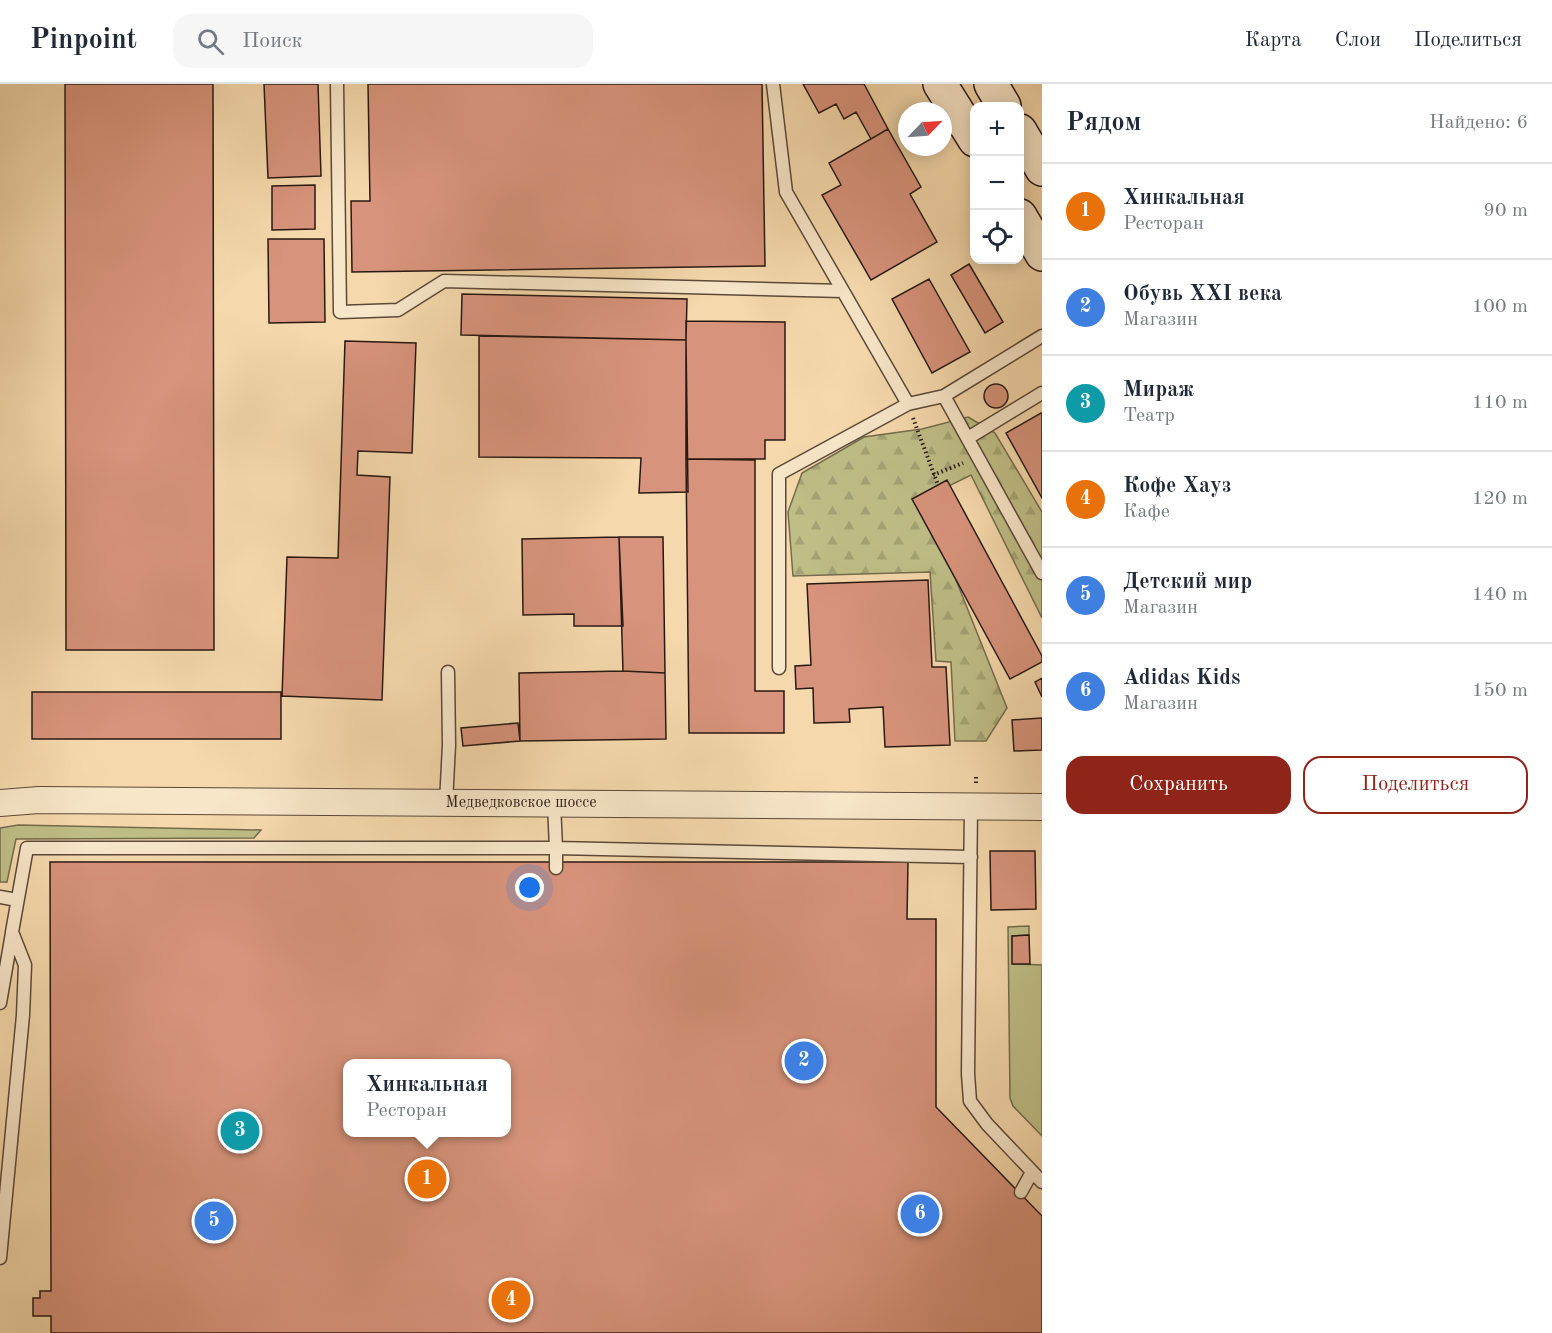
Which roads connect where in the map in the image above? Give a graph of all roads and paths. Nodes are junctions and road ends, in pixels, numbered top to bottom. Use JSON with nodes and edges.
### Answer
{"nodes":[{"id":1,"x":337,"y":84,"type":"edge"},
{"id":2,"x":773,"y":84,"type":"edge"},
{"id":3,"x":940,"y":84,"type":"edge"},
{"id":4,"x":991,"y":84,"type":"edge"},
{"id":5,"x":1002,"y":102,"type":"edge"},
{"id":6,"x":970,"y":132,"type":"edge"},
{"id":7,"x":1024,"y":138,"type":"edge"},
{"id":8,"x":1042,"y":168,"type":"edge"},
{"id":9,"x":1024,"y":223,"type":"edge"},
{"id":10,"x":1042,"y":254,"type":"edge"},
{"id":11,"x":843,"y":291,"type":"junction"},
{"id":12,"x":1042,"y":336,"type":"edge"},
{"id":13,"x":1042,"y":393,"type":"edge"},
{"id":14,"x":944,"y":396,"type":"junction"},
{"id":15,"x":908,"y":404,"type":"junction"},
{"id":16,"x":968,"y":438,"type":"junction"},
{"id":17,"x":978,"y":457,"type":"junction"},
{"id":18,"x":933,"y":475,"type":"junction"},
{"id":19,"x":938,"y":485,"type":"dead end"},
{"id":20,"x":1042,"y":573,"type":"edge"},
{"id":21,"x":780,"y":668,"type":"dead end"},
{"id":22,"x":448,"y":672,"type":"dead end"},
{"id":23,"x":0,"y":803,"type":"edge"},
{"id":24,"x":446,"y":803,"type":"junction"},
{"id":25,"x":554,"y":804,"type":"junction"},
{"id":26,"x":971,"y":806,"type":"junction"},
{"id":27,"x":1042,"y":807,"type":"edge"},
{"id":28,"x":556,"y":848,"type":"junction"},
{"id":29,"x":971,"y":857,"type":"junction"},
{"id":30,"x":556,"y":868,"type":"dead end"},
{"id":31,"x":0,"y":897,"type":"edge"},
{"id":32,"x":17,"y":900,"type":"junction"},
{"id":33,"x":12,"y":932,"type":"junction"},
{"id":34,"x":0,"y":1003,"type":"edge"},
{"id":35,"x":1032,"y":1172,"type":"junction"},
{"id":36,"x":1042,"y":1182,"type":"edge"},
{"id":37,"x":1021,"y":1192,"type":"dead end"},
{"id":38,"x":0,"y":1258,"type":"edge"}],
"edges":[{"from":1,"to":11,"type":"lane"},
{"from":2,"to":11,"type":"lane"},
{"from":3,"to":6,"type":"main road"},
{"from":4,"to":5,"type":"main road"},
{"from":7,"to":8,"type":"main road"},
{"from":9,"to":10,"type":"main road"},
{"from":11,"to":15,"type":"lane"},
{"from":12,"to":14,"type":"lane"},
{"from":13,"to":16,"type":"lane"},
{"from":14,"to":15,"type":"lane"},
{"from":14,"to":16,"type":"lane"},
{"from":15,"to":18,"type":"path"},
{"from":15,"to":21,"type":"lane"},
{"from":16,"to":17,"type":"lane"},
{"from":17,"to":18,"type":"path"},
{"from":17,"to":20,"type":"lane"},
{"from":18,"to":19,"type":"path"},
{"from":22,"to":24,"type":"lane"},
{"from":23,"to":24,"type":"street","name":"Медведковское шоссе"},
{"from":24,"to":25,"type":"street","name":"Медведковское шоссе"},
{"from":25,"to":26,"type":"street","name":"Медведковское шоссе"},
{"from":25,"to":28,"type":"lane"},
{"from":26,"to":27,"type":"street","name":"Медведковское шоссе"},
{"from":26,"to":29,"type":"lane"},
{"from":28,"to":29,"type":"lane"},
{"from":28,"to":30,"type":"lane"},
{"from":28,"to":32,"type":"lane"},
{"from":29,"to":35,"type":"lane"},
{"from":31,"to":32,"type":"lane"},
{"from":32,"to":33,"type":"lane"},
{"from":33,"to":34,"type":"lane"},
{"from":33,"to":38,"type":"lane"},
{"from":35,"to":36,"type":"lane"},
{"from":35,"to":37,"type":"lane"}]}
